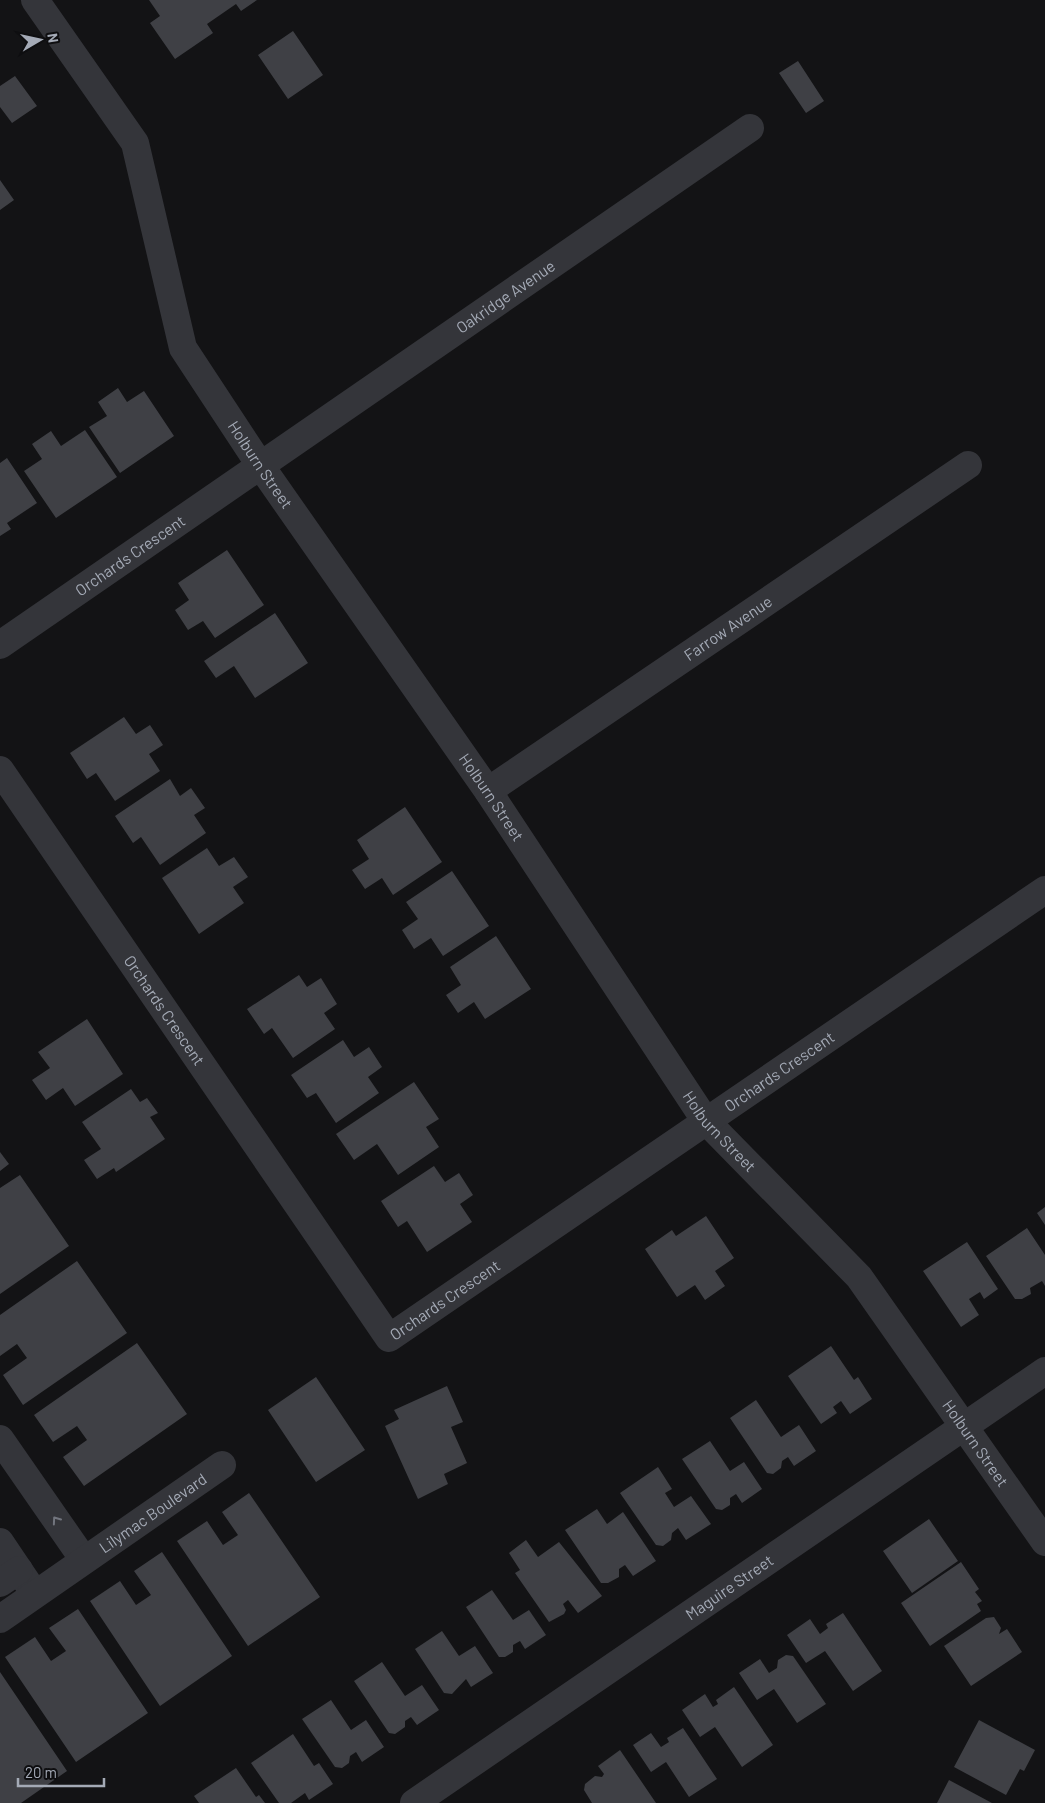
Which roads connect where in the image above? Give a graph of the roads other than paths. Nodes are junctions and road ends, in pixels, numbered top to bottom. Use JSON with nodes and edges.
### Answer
{"nodes":[{"id":1,"x":35,"y":0,"type":"edge"},
{"id":2,"x":750,"y":128,"type":"dead end"},
{"id":3,"x":260,"y":465,"type":"junction"},
{"id":4,"x":968,"y":465,"type":"dead end"},
{"id":5,"x":0,"y":645,"type":"edge"},
{"id":6,"x":0,"y":770,"type":"edge"},
{"id":7,"x":488,"y":790,"type":"junction"},
{"id":8,"x":1045,"y":890,"type":"edge"},
{"id":9,"x":705,"y":1120,"type":"junction"},
{"id":10,"x":1045,"y":1370,"type":"edge"},
{"id":11,"x":964,"y":1426,"type":"junction"},
{"id":12,"x":0,"y":1439,"type":"edge"},
{"id":13,"x":222,"y":1465,"type":"dead end"},
{"id":14,"x":0,"y":1542,"type":"edge"},
{"id":15,"x":1045,"y":1542,"type":"edge"},
{"id":16,"x":84,"y":1560,"type":"junction"},
{"id":17,"x":10,"y":1577,"type":"edge"},
{"id":18,"x":35,"y":1594,"type":"junction"},
{"id":19,"x":0,"y":1619,"type":"edge"},
{"id":20,"x":414,"y":1803,"type":"edge"}],
"edges":[{"from":1,"to":3,"type":"street","name":"Holburn Street"},
{"from":2,"to":3,"type":"street","name":"Oakridge Avenue"},
{"from":3,"to":5,"type":"street","name":"Orchards Crescent"},
{"from":3,"to":7,"type":"street","name":"Holburn Street"},
{"from":4,"to":7,"type":"street","name":"Farrow Avenue"},
{"from":6,"to":9,"type":"street","name":"Orchards Crescent"},
{"from":7,"to":9,"type":"street","name":"Holburn Street"},
{"from":8,"to":9,"type":"street","name":"Orchards Crescent"},
{"from":9,"to":11,"type":"street","name":"Holburn Street"},
{"from":10,"to":11,"type":"street","name":"Maguire Street"},
{"from":11,"to":15,"type":"street","name":"Holburn Street"},
{"from":11,"to":20,"type":"street","name":"Maguire Street"},
{"from":16,"to":12,"type":"street","name":"Lilymac Boulevard","one_way":true},
{"from":13,"to":16,"type":"street","name":"Lilymac Boulevard"},
{"from":14,"to":17,"type":"street"},
{"from":16,"to":18,"type":"street","name":"Lilymac Boulevard"},
{"from":17,"to":18,"type":"street"},
{"from":18,"to":19,"type":"street","name":"Lilymac Boulevard"}]}
